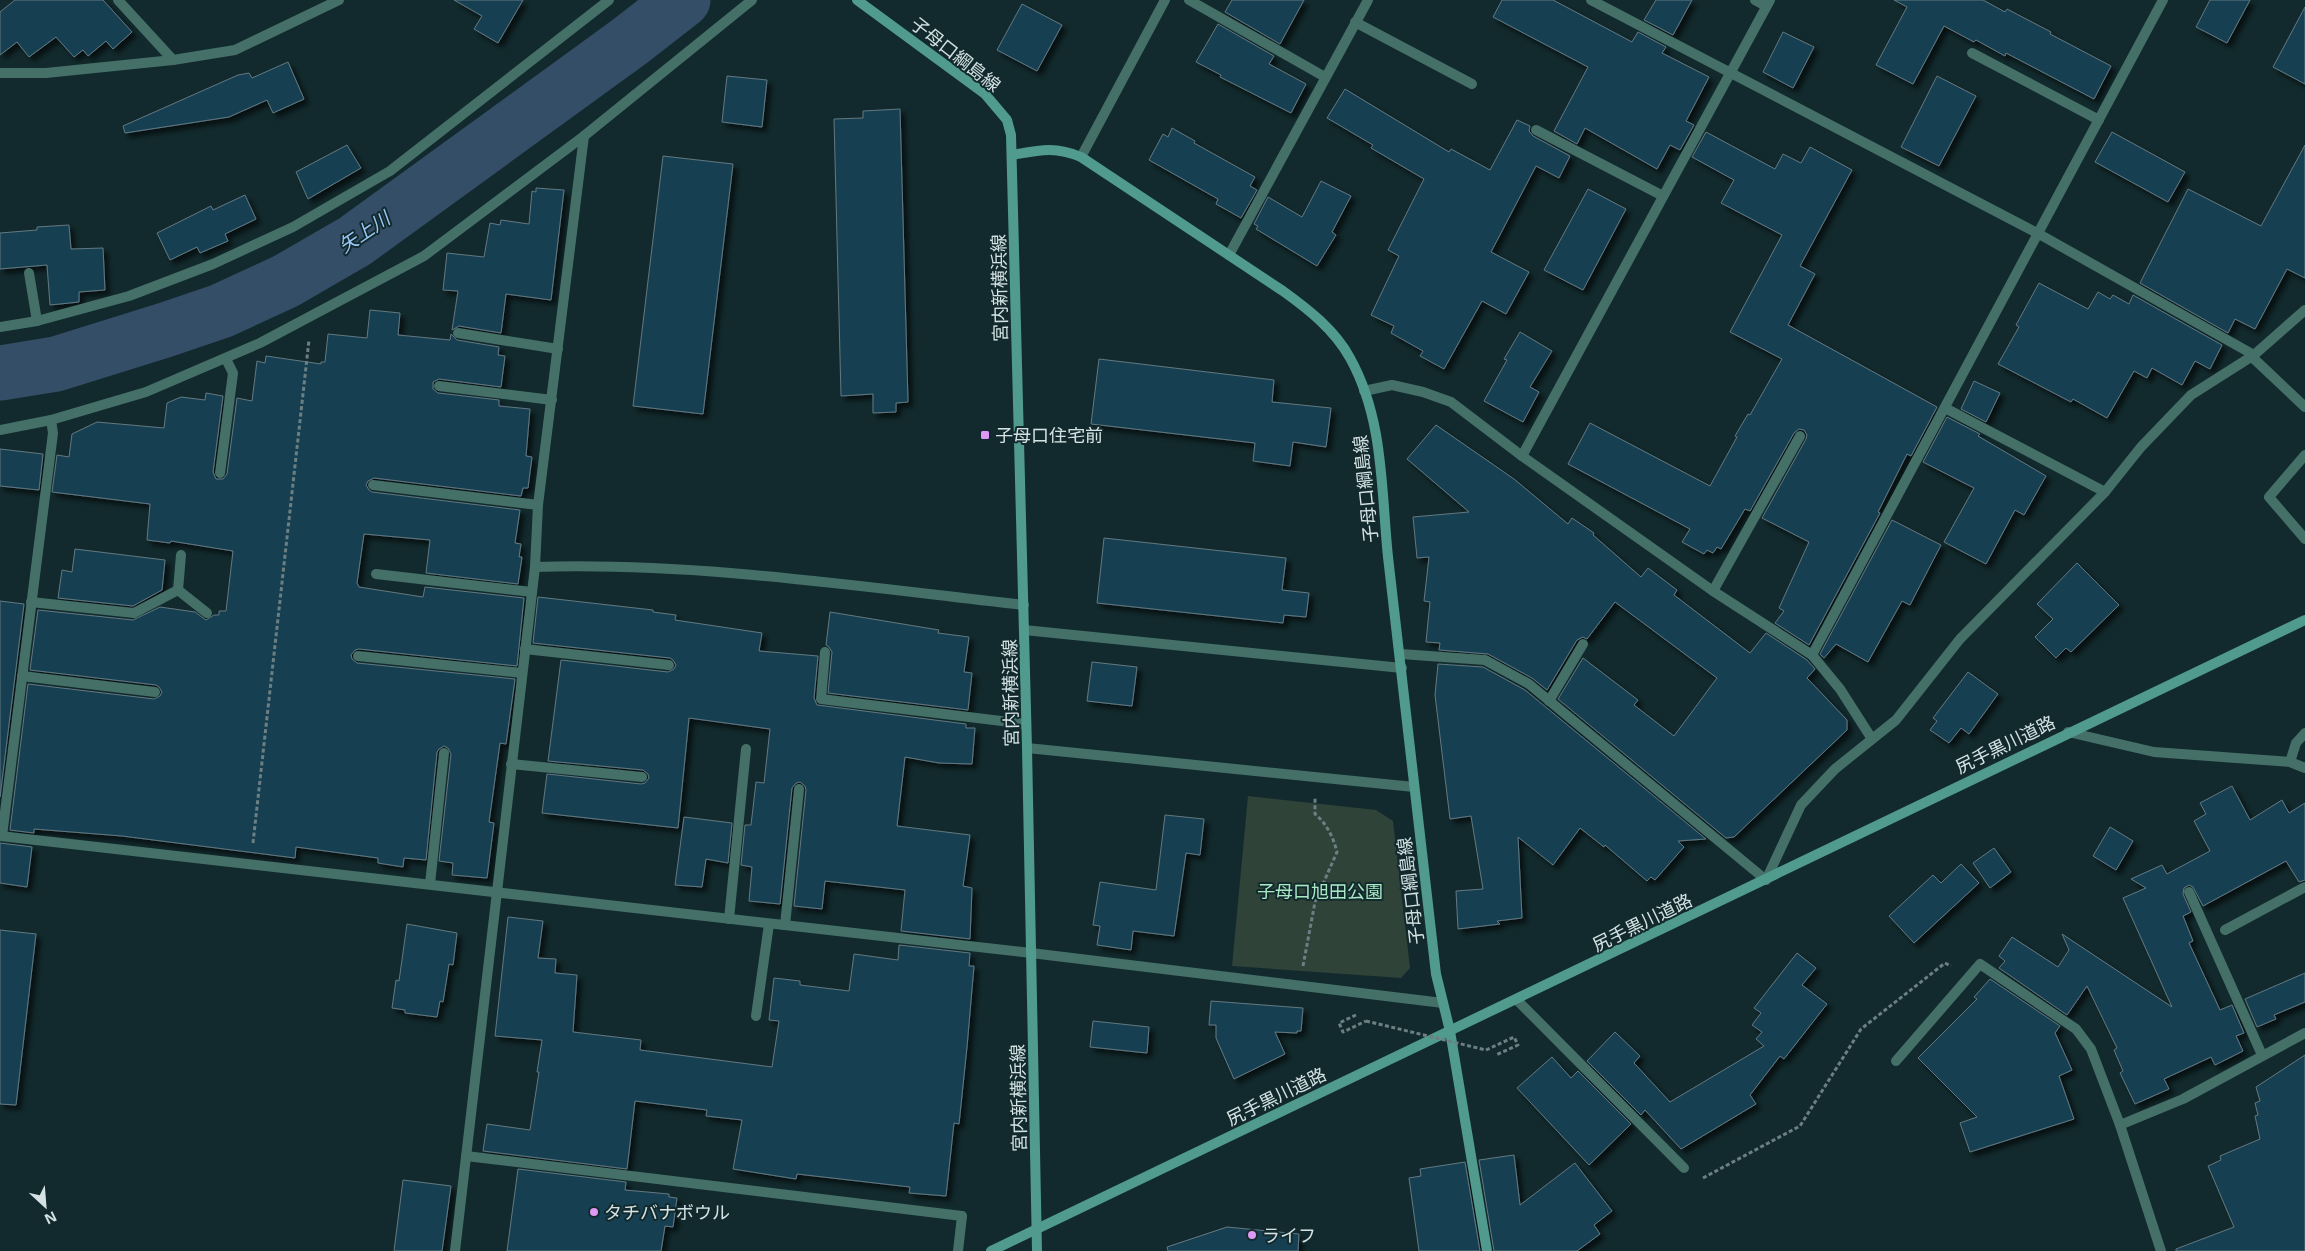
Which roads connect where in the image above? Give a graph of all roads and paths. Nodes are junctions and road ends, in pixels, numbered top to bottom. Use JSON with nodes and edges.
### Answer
{"nodes":[{"id":1,"x":118,"y":0,"type":"edge"},
{"id":2,"x":339,"y":0,"type":"edge"},
{"id":3,"x":609,"y":0,"type":"edge"},
{"id":4,"x":752,"y":0,"type":"edge"},
{"id":5,"x":857,"y":0,"type":"edge"},
{"id":6,"x":1165,"y":0,"type":"edge"},
{"id":7,"x":1189,"y":0,"type":"edge"},
{"id":8,"x":1368,"y":0,"type":"edge"},
{"id":9,"x":1591,"y":0,"type":"edge"},
{"id":10,"x":1755,"y":0,"type":"edge"},
{"id":11,"x":2163,"y":0,"type":"edge"},
{"id":12,"x":1768,"y":3,"type":"edge"},
{"id":13,"x":1355,"y":22,"type":"junction"},
{"id":14,"x":1972,"y":53,"type":"dead end"},
{"id":15,"x":172,"y":60,"type":"junction"},
{"id":16,"x":1729,"y":72,"type":"junction"},
{"id":17,"x":0,"y":73,"type":"edge"},
{"id":18,"x":1325,"y":77,"type":"junction"},
{"id":19,"x":1472,"y":84,"type":"dead end"},
{"id":20,"x":2099,"y":120,"type":"junction"},
{"id":21,"x":1536,"y":130,"type":"dead end"},
{"id":22,"x":584,"y":136,"type":"junction"},
{"id":23,"x":1012,"y":155,"type":"junction"},
{"id":24,"x":1081,"y":157,"type":"junction"},
{"id":25,"x":1663,"y":196,"type":"junction"},
{"id":26,"x":2040,"y":234,"type":"junction"},
{"id":27,"x":1229,"y":255,"type":"junction"},
{"id":28,"x":29,"y":273,"type":"dead end"},
{"id":29,"x":2305,"y":310,"type":"edge"},
{"id":30,"x":308,"y":318,"type":"junction"},
{"id":31,"x":37,"y":322,"type":"junction"},
{"id":32,"x":0,"y":327,"type":"edge"},
{"id":33,"x":458,"y":333,"type":"dead end"},
{"id":34,"x":558,"y":349,"type":"junction"},
{"id":35,"x":2253,"y":356,"type":"junction"},
{"id":36,"x":226,"y":359,"type":"junction"},
{"id":37,"x":438,"y":386,"type":"dead end"},
{"id":38,"x":1364,"y":391,"type":"junction"},
{"id":39,"x":552,"y":400,"type":"junction"},
{"id":40,"x":2305,"y":406,"type":"edge"},
{"id":41,"x":1945,"y":408,"type":"junction"},
{"id":42,"x":51,"y":420,"type":"junction"},
{"id":43,"x":0,"y":430,"type":"edge"},
{"id":44,"x":1800,"y":436,"type":"dead end"},
{"id":45,"x":2305,"y":455,"type":"edge"},
{"id":46,"x":1522,"y":456,"type":"junction"},
{"id":47,"x":220,"y":473,"type":"dead end"},
{"id":48,"x":373,"y":485,"type":"dead end"},
{"id":49,"x":2105,"y":492,"type":"junction"},
{"id":50,"x":538,"y":505,"type":"junction"},
{"id":51,"x":2305,"y":539,"type":"edge"},
{"id":52,"x":181,"y":555,"type":"dead end"},
{"id":53,"x":535,"y":566,"type":"junction"},
{"id":54,"x":376,"y":574,"type":"dead end"},
{"id":55,"x":178,"y":590,"type":"junction"},
{"id":56,"x":1713,"y":591,"type":"junction"},
{"id":57,"x":532,"y":592,"type":"junction"},
{"id":58,"x":31,"y":602,"type":"junction"},
{"id":59,"x":1024,"y":605,"type":"junction"},
{"id":60,"x":206,"y":612,"type":"dead end"},
{"id":61,"x":2305,"y":620,"type":"edge"},
{"id":62,"x":1024,"y":630,"type":"junction"},
{"id":63,"x":1583,"y":644,"type":"dead end"},
{"id":64,"x":525,"y":649,"type":"junction"},
{"id":65,"x":825,"y":652,"type":"dead end"},
{"id":66,"x":1401,"y":654,"type":"junction"},
{"id":67,"x":1812,"y":655,"type":"junction"},
{"id":68,"x":358,"y":656,"type":"dead end"},
{"id":69,"x":669,"y":664,"type":"dead end"},
{"id":70,"x":1402,"y":668,"type":"junction"},
{"id":71,"x":522,"y":673,"type":"junction"},
{"id":72,"x":22,"y":676,"type":"junction"},
{"id":73,"x":155,"y":692,"type":"dead end"},
{"id":74,"x":1549,"y":701,"type":"junction"},
{"id":75,"x":1026,"y":724,"type":"junction"},
{"id":76,"x":2068,"y":732,"type":"junction"},
{"id":77,"x":2305,"y":733,"type":"edge"},
{"id":78,"x":1872,"y":739,"type":"junction"},
{"id":79,"x":1027,"y":748,"type":"junction"},
{"id":80,"x":746,"y":749,"type":"dead end"},
{"id":81,"x":444,"y":753,"type":"dead end"},
{"id":82,"x":2290,"y":762,"type":"junction"},
{"id":83,"x":511,"y":764,"type":"junction"},
{"id":84,"x":2305,"y":768,"type":"edge"},
{"id":85,"x":642,"y":777,"type":"dead end"},
{"id":86,"x":1414,"y":787,"type":"junction"},
{"id":87,"x":799,"y":790,"type":"dead end"},
{"id":88,"x":1315,"y":796,"type":"dead end"},
{"id":89,"x":1,"y":836,"type":"edge"},
{"id":90,"x":251,"y":864,"type":"junction"},
{"id":91,"x":1766,"y":880,"type":"junction"},
{"id":92,"x":430,"y":884,"type":"junction"},
{"id":93,"x":2305,"y":887,"type":"edge"},
{"id":94,"x":496,"y":892,"type":"junction"},
{"id":95,"x":2189,"y":892,"type":"dead end"},
{"id":96,"x":729,"y":919,"type":"junction"},
{"id":97,"x":769,"y":924,"type":"junction"},
{"id":98,"x":785,"y":925,"type":"junction"},
{"id":99,"x":2225,"y":930,"type":"dead end"},
{"id":100,"x":1031,"y":953,"type":"junction"},
{"id":101,"x":1970,"y":976,"type":"junction"},
{"id":102,"x":1301,"y":986,"type":"junction"},
{"id":103,"x":1517,"y":1000,"type":"junction"},
{"id":104,"x":1443,"y":1003,"type":"junction"},
{"id":105,"x":1361,"y":1013,"type":"dead end"},
{"id":106,"x":756,"y":1016,"type":"dead end"},
{"id":107,"x":1450,"y":1031,"type":"junction"},
{"id":108,"x":2305,"y":1034,"type":"edge"},
{"id":109,"x":1496,"y":1055,"type":"dead end"},
{"id":110,"x":2262,"y":1055,"type":"junction"},
{"id":111,"x":1896,"y":1061,"type":"dead end"},
{"id":112,"x":2120,"y":1125,"type":"junction"},
{"id":113,"x":466,"y":1156,"type":"junction"},
{"id":114,"x":1684,"y":1168,"type":"dead end"},
{"id":115,"x":1700,"y":1180,"type":"dead end"},
{"id":116,"x":1037,"y":1230,"type":"junction"},
{"id":117,"x":455,"y":1251,"type":"edge"},
{"id":118,"x":958,"y":1251,"type":"edge"},
{"id":119,"x":991,"y":1251,"type":"edge"},
{"id":120,"x":1038,"y":1251,"type":"edge"},
{"id":121,"x":1487,"y":1251,"type":"edge"},
{"id":122,"x":2161,"y":1251,"type":"edge"}],
"edges":[{"from":1,"to":15,"type":"street"},
{"from":2,"to":15,"type":"street"},
{"from":3,"to":31,"type":"street"},
{"from":4,"to":22,"type":"street"},
{"from":5,"to":23,"type":"street","name":"子母口綱島線"},
{"from":6,"to":24,"type":"street"},
{"from":7,"to":18,"type":"street"},
{"from":8,"to":13,"type":"street"},
{"from":9,"to":16,"type":"street"},
{"from":10,"to":12,"type":"street"},
{"from":11,"to":20,"type":"street"},
{"from":12,"to":16,"type":"street"},
{"from":13,"to":18,"type":"street"},
{"from":13,"to":19,"type":"street"},
{"from":14,"to":20,"type":"street"},
{"from":15,"to":17,"type":"street"},
{"from":16,"to":25,"type":"street"},
{"from":16,"to":26,"type":"street"},
{"from":18,"to":27,"type":"street"},
{"from":20,"to":26,"type":"street"},
{"from":21,"to":25,"type":"street"},
{"from":22,"to":30,"type":"street"},
{"from":22,"to":34,"type":"street"},
{"from":23,"to":24,"type":"street","name":"子母口綱島線"},
{"from":23,"to":59,"type":"street","name":"宮内新横浜線"},
{"from":24,"to":27,"type":"street","name":"子母口綱島線"},
{"from":25,"to":46,"type":"street"},
{"from":26,"to":35,"type":"street"},
{"from":26,"to":41,"type":"street"},
{"from":27,"to":38,"type":"street","name":"子母口綱島線"},
{"from":28,"to":31,"type":"street"},
{"from":29,"to":35,"type":"street"},
{"from":30,"to":36,"type":"street"},
{"from":30,"to":90,"type":"path"},
{"from":31,"to":32,"type":"street"},
{"from":33,"to":34,"type":"street"},
{"from":34,"to":39,"type":"street"},
{"from":35,"to":40,"type":"street"},
{"from":35,"to":49,"type":"street"},
{"from":36,"to":42,"type":"street"},
{"from":36,"to":47,"type":"street"},
{"from":37,"to":39,"type":"street"},
{"from":38,"to":46,"type":"street"},
{"from":38,"to":66,"type":"street","name":"子母口綱島線"},
{"from":39,"to":50,"type":"street"},
{"from":41,"to":49,"type":"street"},
{"from":41,"to":67,"type":"street"},
{"from":42,"to":43,"type":"street"},
{"from":42,"to":58,"type":"street"},
{"from":44,"to":56,"type":"street"},
{"from":45,"to":51,"type":"street"},
{"from":46,"to":56,"type":"street"},
{"from":48,"to":50,"type":"street"},
{"from":49,"to":78,"type":"street"},
{"from":50,"to":53,"type":"street"},
{"from":52,"to":55,"type":"street"},
{"from":53,"to":57,"type":"street"},
{"from":53,"to":59,"type":"street"},
{"from":54,"to":57,"type":"street"},
{"from":55,"to":58,"type":"street"},
{"from":55,"to":60,"type":"street"},
{"from":56,"to":67,"type":"street"},
{"from":57,"to":64,"type":"street"},
{"from":58,"to":72,"type":"street"},
{"from":59,"to":62,"type":"street","name":"宮内新横浜線"},
{"from":61,"to":76,"type":"street","name":"尻手黒川道路"},
{"from":62,"to":70,"type":"street"},
{"from":62,"to":75,"type":"street","name":"宮内新横浜線"},
{"from":63,"to":74,"type":"street"},
{"from":64,"to":69,"type":"street"},
{"from":64,"to":71,"type":"street"},
{"from":65,"to":75,"type":"street"},
{"from":66,"to":70,"type":"street","name":"子母口綱島線"},
{"from":66,"to":74,"type":"street"},
{"from":67,"to":78,"type":"street"},
{"from":68,"to":71,"type":"street"},
{"from":70,"to":86,"type":"street","name":"子母口綱島線"},
{"from":71,"to":83,"type":"street"},
{"from":72,"to":73,"type":"street"},
{"from":72,"to":89,"type":"street"},
{"from":74,"to":91,"type":"street"},
{"from":75,"to":79,"type":"street","name":"宮内新横浜線"},
{"from":76,"to":82,"type":"street"},
{"from":76,"to":91,"type":"street","name":"尻手黒川道路"},
{"from":77,"to":82,"type":"street"},
{"from":78,"to":91,"type":"street"},
{"from":79,"to":86,"type":"street"},
{"from":79,"to":100,"type":"street","name":"宮内新横浜線"},
{"from":80,"to":96,"type":"street"},
{"from":81,"to":92,"type":"street"},
{"from":82,"to":84,"type":"street"},
{"from":83,"to":85,"type":"street"},
{"from":83,"to":94,"type":"street"},
{"from":86,"to":104,"type":"street","name":"子母口綱島線"},
{"from":87,"to":98,"type":"street"},
{"from":88,"to":102,"type":"path"},
{"from":89,"to":90,"type":"street"},
{"from":90,"to":92,"type":"street"},
{"from":91,"to":103,"type":"street","name":"尻手黒川道路"},
{"from":92,"to":94,"type":"street"},
{"from":93,"to":99,"type":"street"},
{"from":94,"to":96,"type":"street"},
{"from":94,"to":113,"type":"street"},
{"from":95,"to":110,"type":"street"},
{"from":96,"to":97,"type":"street"},
{"from":97,"to":98,"type":"street"},
{"from":97,"to":106,"type":"street"},
{"from":98,"to":100,"type":"street"},
{"from":100,"to":102,"type":"street"},
{"from":100,"to":116,"type":"street","name":"宮内新横浜線"},
{"from":101,"to":111,"type":"street"},
{"from":101,"to":112,"type":"street"},
{"from":101,"to":115,"type":"path"},
{"from":102,"to":104,"type":"street"},
{"from":103,"to":107,"type":"street","name":"尻手黒川道路"},
{"from":103,"to":114,"type":"street"},
{"from":104,"to":107,"type":"street","name":"子母口綱島線"},
{"from":105,"to":109,"type":"path","bridge":true},
{"from":107,"to":116,"type":"street","name":"尻手黒川道路"},
{"from":107,"to":121,"type":"street","name":"子母口綱島線"},
{"from":108,"to":110,"type":"street"},
{"from":110,"to":112,"type":"street"},
{"from":112,"to":122,"type":"street"},
{"from":113,"to":117,"type":"street"},
{"from":113,"to":118,"type":"street"},
{"from":116,"to":119,"type":"street","name":"尻手黒川道路"},
{"from":116,"to":120,"type":"street","name":"宮内新横浜線"}]}
